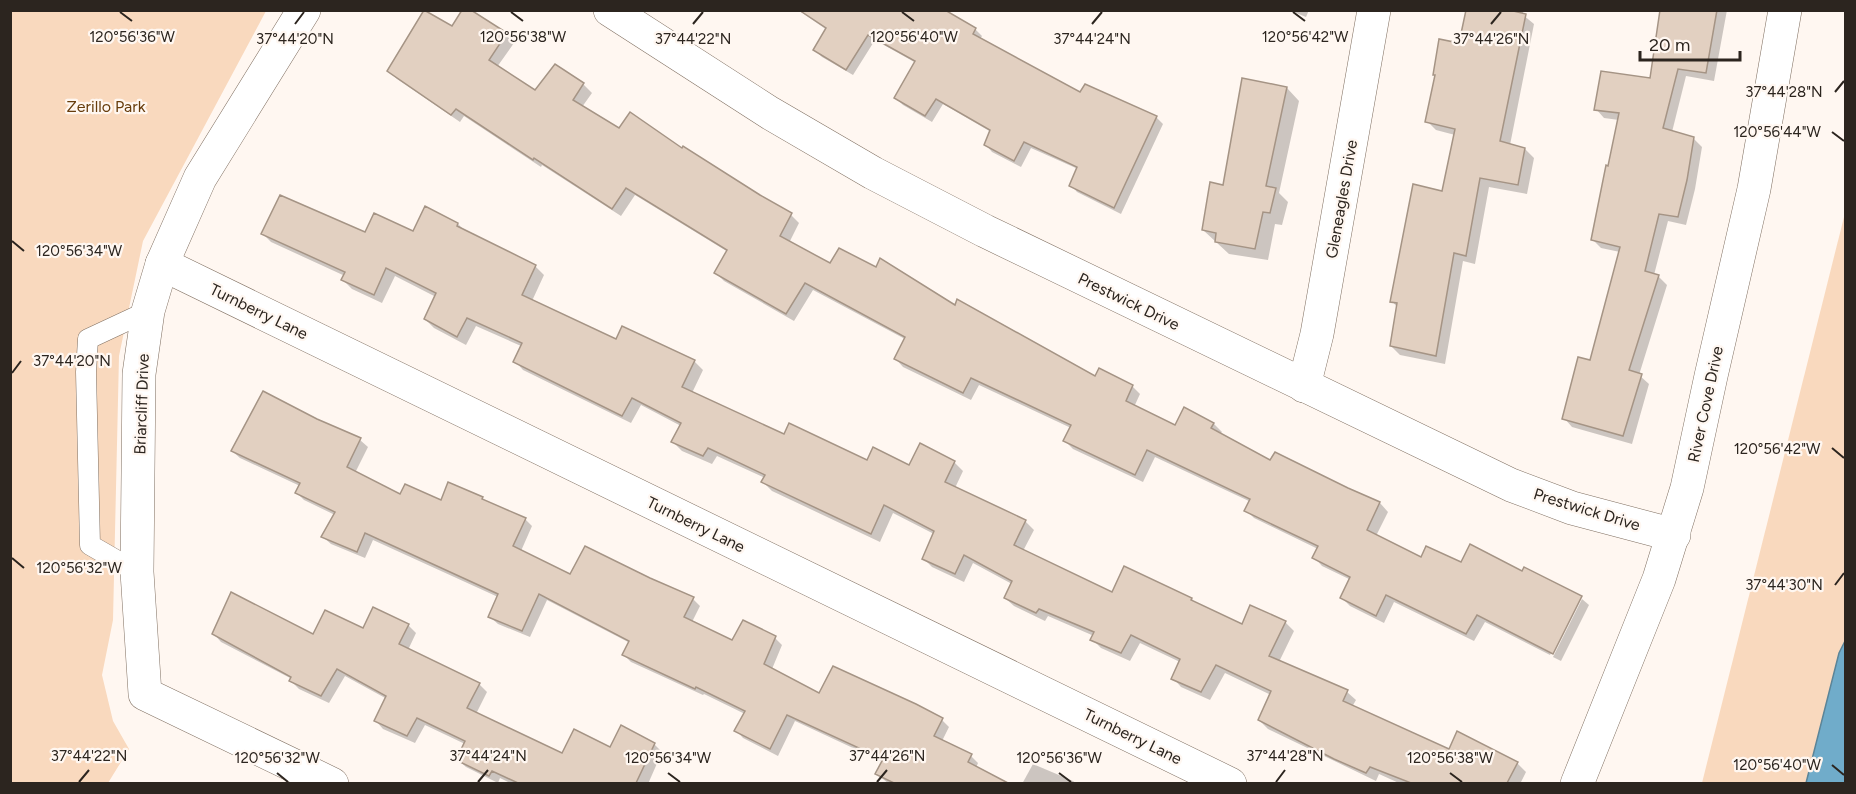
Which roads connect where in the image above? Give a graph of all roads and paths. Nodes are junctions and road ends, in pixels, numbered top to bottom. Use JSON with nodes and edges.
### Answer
{"nodes":[{"id":1,"x":304,"y":10,"type":"edge"},
{"id":2,"x":610,"y":10,"type":"edge"},
{"id":3,"x":1374,"y":10,"type":"edge"},
{"id":4,"x":1785,"y":10,"type":"edge"},
{"id":5,"x":162,"y":264,"type":"junction"},
{"id":6,"x":148,"y":311,"type":"junction"},
{"id":7,"x":1304,"y":386,"type":"junction"},
{"id":8,"x":1674,"y":535,"type":"junction"},
{"id":9,"x":138,"y":572,"type":"junction"},
{"id":10,"x":332,"y":783,"type":"edge"},
{"id":11,"x":1230,"y":783,"type":"edge"},
{"id":12,"x":1578,"y":783,"type":"edge"}],
"edges":[{"from":1,"to":5,"type":"street","name":"Briarcliff Drive"},
{"from":2,"to":7,"type":"street","name":"Prestwick Drive"},
{"from":3,"to":7,"type":"street","name":"Gleneagles Drive"},
{"from":4,"to":8,"type":"street","name":"River Cove Drive"},
{"from":5,"to":6,"type":"street","name":"Briarcliff Drive"},
{"from":5,"to":11,"type":"street","name":"Turnberry Lane"},
{"from":6,"to":9,"type":"street","name":"Briarcliff Drive"},
{"from":6,"to":9,"type":"lane"},
{"from":7,"to":8,"type":"street","name":"Prestwick Drive"},
{"from":8,"to":12,"type":"street","name":"River Cove Drive"},
{"from":9,"to":10,"type":"street","name":"Briarcliff Drive"}]}
